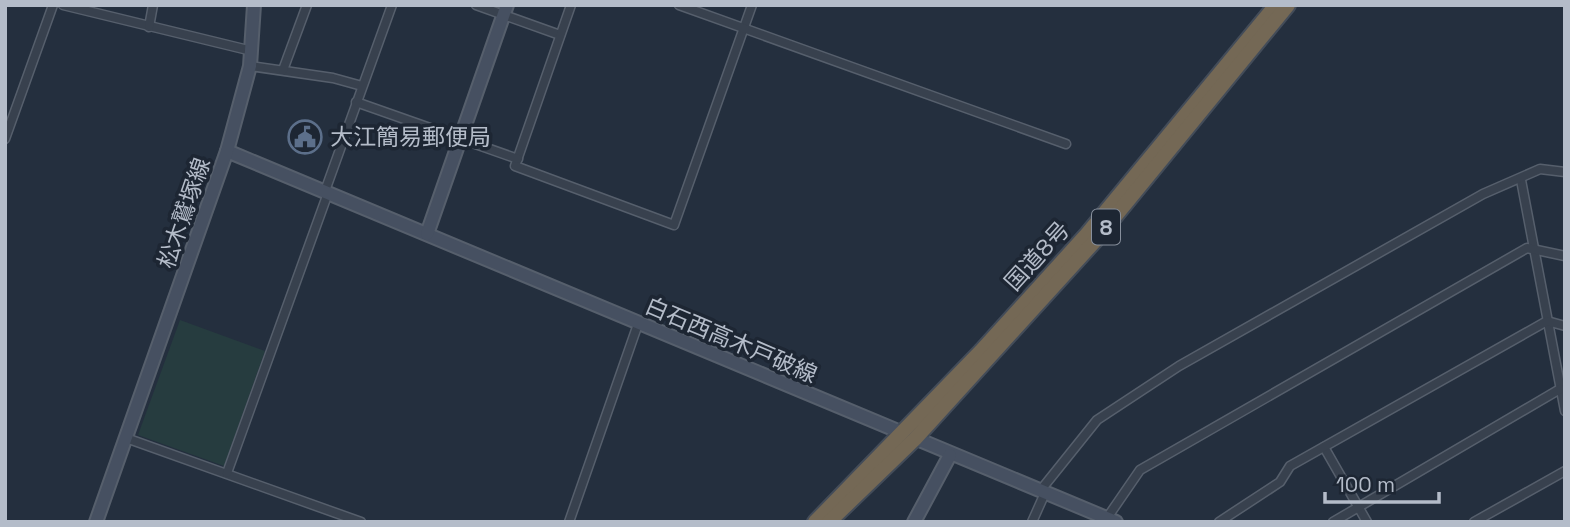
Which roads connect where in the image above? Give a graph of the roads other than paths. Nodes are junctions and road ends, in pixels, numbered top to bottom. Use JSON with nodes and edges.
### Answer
{"nodes":[{"id":1,"x":52,"y":5,"type":"edge"},
{"id":2,"x":63,"y":5,"type":"edge"},
{"id":3,"x":111,"y":5,"type":"edge"},
{"id":4,"x":153,"y":5,"type":"edge"},
{"id":5,"x":254,"y":5,"type":"edge"},
{"id":6,"x":307,"y":5,"type":"edge"},
{"id":7,"x":392,"y":5,"type":"edge"},
{"id":8,"x":476,"y":5,"type":"edge"},
{"id":9,"x":570,"y":5,"type":"edge"},
{"id":10,"x":679,"y":5,"type":"edge"},
{"id":11,"x":752,"y":5,"type":"edge"},
{"id":12,"x":1276,"y":5,"type":"edge"},
{"id":13,"x":1288,"y":5,"type":"edge"},
{"id":14,"x":506,"y":10,"type":"edge"},
{"id":15,"x":110,"y":17,"type":"junction"},
{"id":16,"x":149,"y":27,"type":"junction"},
{"id":17,"x":744,"y":28,"type":"junction"},
{"id":18,"x":560,"y":35,"type":"junction"},
{"id":19,"x":248,"y":50,"type":"junction"},
{"id":20,"x":250,"y":66,"type":"junction"},
{"id":21,"x":284,"y":70,"type":"junction"},
{"id":22,"x":362,"y":86,"type":"junction"},
{"id":23,"x":356,"y":102,"type":"junction"},
{"id":24,"x":8,"y":120,"type":"edge"},
{"id":25,"x":459,"y":138,"type":"junction"},
{"id":26,"x":5,"y":139,"type":"edge"},
{"id":27,"x":1066,"y":144,"type":"dead end"},
{"id":28,"x":227,"y":151,"type":"junction"},
{"id":29,"x":518,"y":159,"type":"junction"},
{"id":30,"x":1565,"y":172,"type":"edge"},
{"id":31,"x":1521,"y":180,"type":"junction"},
{"id":32,"x":327,"y":192,"type":"junction"},
{"id":33,"x":426,"y":234,"type":"junction"},
{"id":34,"x":1533,"y":247,"type":"junction"},
{"id":35,"x":1565,"y":256,"type":"edge"},
{"id":36,"x":1547,"y":321,"type":"junction"},
{"id":37,"x":638,"y":324,"type":"junction"},
{"id":38,"x":1565,"y":326,"type":"edge"},
{"id":39,"x":1560,"y":389,"type":"junction"},
{"id":40,"x":1563,"y":399,"type":"edge"},
{"id":41,"x":1565,"y":411,"type":"edge"},
{"id":42,"x":908,"y":437,"type":"junction"},
{"id":43,"x":126,"y":438,"type":"junction"},
{"id":44,"x":1324,"y":447,"type":"junction"},
{"id":45,"x":942,"y":451,"type":"junction"},
{"id":46,"x":1565,"y":471,"type":"edge"},
{"id":47,"x":227,"y":473,"type":"junction"},
{"id":48,"x":1042,"y":492,"type":"junction"},
{"id":49,"x":1358,"y":507,"type":"junction"},
{"id":50,"x":1111,"y":520,"type":"edge"},
{"id":51,"x":96,"y":522,"type":"edge"},
{"id":52,"x":361,"y":522,"type":"edge"},
{"id":53,"x":569,"y":522,"type":"edge"},
{"id":54,"x":815,"y":522,"type":"edge"},
{"id":55,"x":829,"y":522,"type":"edge"},
{"id":56,"x":914,"y":522,"type":"edge"},
{"id":57,"x":1032,"y":522,"type":"edge"},
{"id":58,"x":1219,"y":522,"type":"edge"},
{"id":59,"x":1333,"y":522,"type":"edge"},
{"id":60,"x":1367,"y":522,"type":"edge"},
{"id":61,"x":1474,"y":522,"type":"edge"}],
"edges":[{"from":1,"to":24,"type":"street"},
{"from":2,"to":15,"type":"street"},
{"from":3,"to":15,"type":"street"},
{"from":4,"to":16,"type":"street"},
{"from":5,"to":19,"type":"main road"},
{"from":6,"to":21,"type":"street"},
{"from":7,"to":22,"type":"street"},
{"from":8,"to":14,"type":"street"},
{"from":9,"to":18,"type":"street"},
{"from":10,"to":17,"type":"street"},
{"from":11,"to":17,"type":"street"},
{"from":12,"to":42,"type":"highway","name":"国道8号","number":"8"},
{"from":13,"to":42,"type":"highway","name":"国道8号","number":"8"},
{"from":14,"to":18,"type":"street"},
{"from":14,"to":25,"type":"main road"},
{"from":15,"to":16,"type":"street"},
{"from":16,"to":19,"type":"street"},
{"from":17,"to":27,"type":"street"},
{"from":17,"to":29,"type":"street"},
{"from":18,"to":29,"type":"street"},
{"from":19,"to":20,"type":"main road"},
{"from":20,"to":21,"type":"street"},
{"from":20,"to":28,"type":"main road"},
{"from":21,"to":22,"type":"street"},
{"from":22,"to":23,"type":"street"},
{"from":23,"to":25,"type":"street"},
{"from":23,"to":32,"type":"street"},
{"from":24,"to":26,"type":"street"},
{"from":25,"to":29,"type":"street"},
{"from":25,"to":33,"type":"main road"},
{"from":28,"to":32,"type":"main road","name":"松木鷲塚線"},
{"from":28,"to":43,"type":"main road","name":"松木鷲塚線"},
{"from":30,"to":31,"type":"street"},
{"from":31,"to":34,"type":"street"},
{"from":31,"to":48,"type":"street"},
{"from":32,"to":33,"type":"main road","name":"松木鷲塚線"},
{"from":32,"to":47,"type":"street"},
{"from":33,"to":37,"type":"main road","name":"白石西高木戸破線"},
{"from":34,"to":35,"type":"street"},
{"from":34,"to":36,"type":"street"},
{"from":34,"to":50,"type":"street"},
{"from":36,"to":38,"type":"street"},
{"from":36,"to":39,"type":"street"},
{"from":36,"to":44,"type":"street"},
{"from":37,"to":42,"type":"main road","name":"白石西高木戸破線"},
{"from":37,"to":53,"type":"street"},
{"from":39,"to":40,"type":"street"},
{"from":39,"to":49,"type":"street"},
{"from":40,"to":41,"type":"street"},
{"from":42,"to":45,"type":"main road","name":"白石西高木戸破線"},
{"from":42,"to":54,"type":"highway","name":"国道8号","number":"8"},
{"from":42,"to":55,"type":"highway","name":"国道8号","number":"8"},
{"from":43,"to":47,"type":"street"},
{"from":43,"to":51,"type":"main road","name":"松木鷲塚線"},
{"from":44,"to":49,"type":"street"},
{"from":44,"to":58,"type":"street"},
{"from":45,"to":48,"type":"main road","name":"白石西高木戸破線"},
{"from":45,"to":56,"type":"main road"},
{"from":46,"to":61,"type":"street"},
{"from":47,"to":52,"type":"street"},
{"from":48,"to":50,"type":"main road","name":"白石西高木戸破線"},
{"from":48,"to":57,"type":"street"},
{"from":49,"to":59,"type":"street"},
{"from":49,"to":60,"type":"street"}]}
